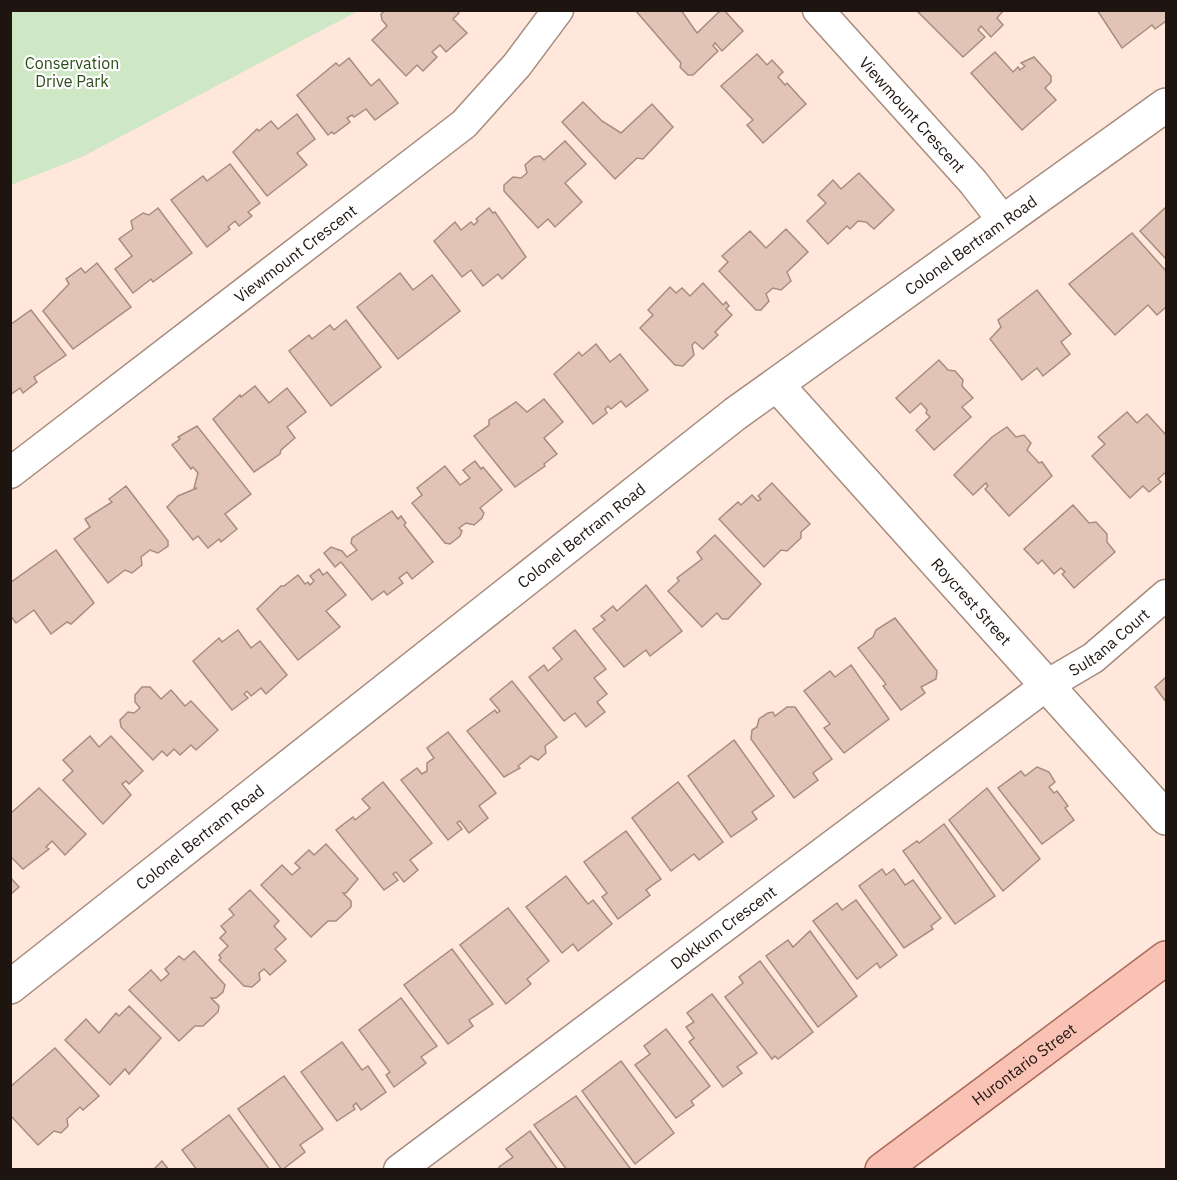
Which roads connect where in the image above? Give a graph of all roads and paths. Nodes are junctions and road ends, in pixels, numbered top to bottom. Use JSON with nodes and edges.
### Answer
{"nodes":[{"id":1,"x":558,"y":10,"type":"edge"},
{"id":2,"x":818,"y":10,"type":"edge"},
{"id":3,"x":1167,"y":105,"type":"edge"},
{"id":4,"x":1004,"y":222,"type":"junction"},
{"id":5,"x":777,"y":386,"type":"junction"},
{"id":6,"x":10,"y":472,"type":"edge"},
{"id":7,"x":1167,"y":595,"type":"edge"},
{"id":8,"x":1047,"y":685,"type":"junction"},
{"id":9,"x":1167,"y":818,"type":"edge"},
{"id":10,"x":1167,"y":958,"type":"edge"},
{"id":11,"x":10,"y":987,"type":"edge"},
{"id":12,"x":399,"y":1170,"type":"edge"},
{"id":13,"x":882,"y":1170,"type":"edge"}],
"edges":[{"from":1,"to":6,"type":"street","name":"Viewmount Crescent"},
{"from":2,"to":4,"type":"street","name":"Viewmount Crescent"},
{"from":3,"to":4,"type":"street","name":"Colonel Bertram Road"},
{"from":4,"to":5,"type":"street","name":"Colonel Bertram Road"},
{"from":5,"to":8,"type":"street","name":"Roycrest Street"},
{"from":5,"to":11,"type":"street","name":"Colonel Bertram Road"},
{"from":7,"to":8,"type":"street","name":"Sultana Court"},
{"from":8,"to":9,"type":"street","name":"Roycrest Street"},
{"from":8,"to":12,"type":"street","name":"Dokkum Crescent"},
{"from":10,"to":13,"type":"main road","name":"Hurontario Street"}]}
